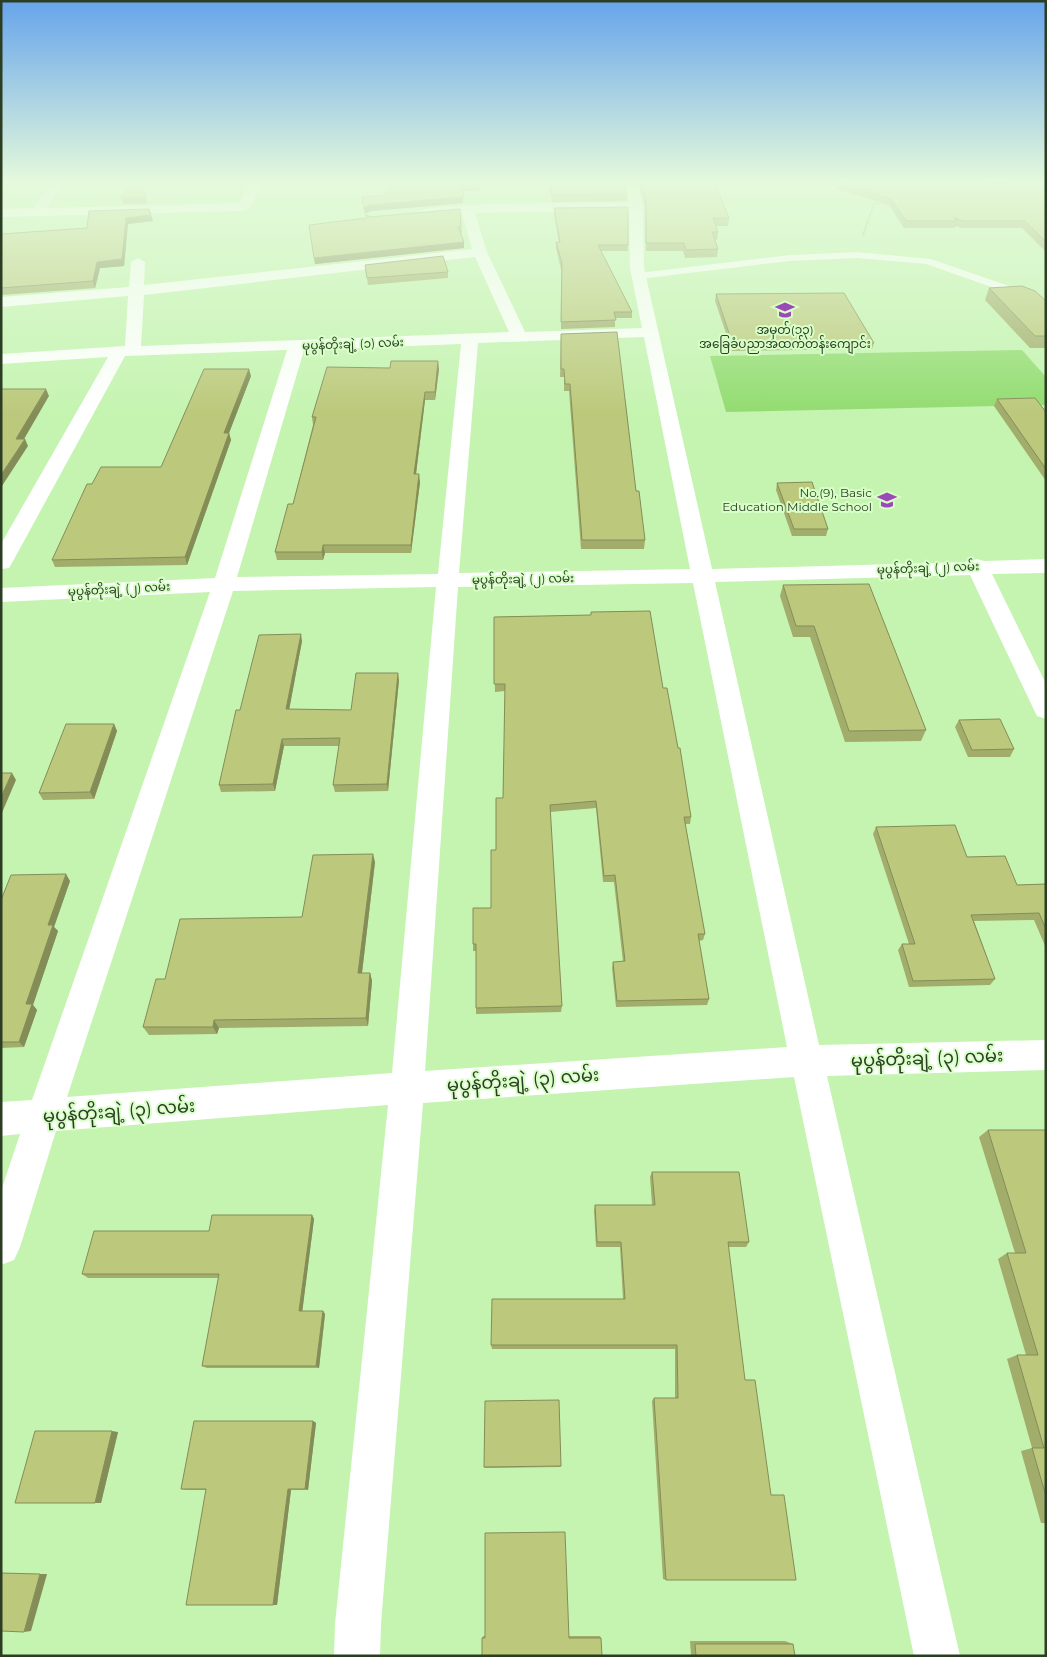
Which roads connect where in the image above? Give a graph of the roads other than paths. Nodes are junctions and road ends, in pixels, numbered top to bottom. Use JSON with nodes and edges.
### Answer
{"nodes":[{"id":1,"x":424,"y":258,"type":"edge"},
{"id":2,"x":483,"y":258,"type":"edge"},
{"id":3,"x":638,"y":258,"type":"edge"},
{"id":4,"x":787,"y":258,"type":"edge"},
{"id":5,"x":896,"y":258,"type":"edge"},
{"id":6,"x":138,"y":262,"type":"dead end"},
{"id":7,"x":639,"y":276,"type":"junction"},
{"id":8,"x":135,"y":291,"type":"junction"},
{"id":9,"x":1,"y":302,"type":"edge"},
{"id":10,"x":1046,"y":303,"type":"edge"},
{"id":11,"x":651,"y":332,"type":"junction"},
{"id":12,"x":518,"y":337,"type":"junction"},
{"id":13,"x":470,"y":339,"type":"junction"},
{"id":14,"x":297,"y":346,"type":"junction"},
{"id":15,"x":126,"y":352,"type":"junction"},
{"id":16,"x":1,"y":359,"type":"edge"},
{"id":17,"x":1,"y":563,"type":"edge"},
{"id":18,"x":977,"y":566,"type":"junction"},
{"id":19,"x":1046,"y":566,"type":"edge"},
{"id":20,"x":703,"y":576,"type":"junction"},
{"id":21,"x":448,"y":580,"type":"junction"},
{"id":22,"x":224,"y":584,"type":"junction"},
{"id":23,"x":2,"y":596,"type":"edge"},
{"id":24,"x":1046,"y":710,"type":"edge"},
{"id":25,"x":1046,"y":1055,"type":"edge"},
{"id":26,"x":806,"y":1061,"type":"junction"},
{"id":27,"x":407,"y":1088,"type":"junction"},
{"id":28,"x":43,"y":1117,"type":"junction"},
{"id":29,"x":1,"y":1119,"type":"edge"},
{"id":30,"x":1,"y":1247,"type":"edge"},
{"id":31,"x":358,"y":1656,"type":"edge"},
{"id":32,"x":937,"y":1656,"type":"edge"}],
"edges":[{"from":1,"to":8,"type":"street"},
{"from":2,"to":12,"type":"street"},
{"from":3,"to":7,"type":"street"},
{"from":4,"to":7,"type":"lane"},
{"from":5,"to":10,"type":"lane"},
{"from":6,"to":8,"type":"street"},
{"from":7,"to":11,"type":"street"},
{"from":8,"to":9,"type":"street"},
{"from":8,"to":15,"type":"street"},
{"from":11,"to":12,"type":"street","name":"မုပွန်တိုးချဲ့ (၁) လမ်း"},
{"from":11,"to":20,"type":"street"},
{"from":12,"to":13,"type":"street","name":"မုပွန်တိုးချဲ့ (၁) လမ်း"},
{"from":13,"to":14,"type":"street","name":"မုပွန်တိုးချဲ့ (၁) လမ်း"},
{"from":13,"to":21,"type":"street"},
{"from":14,"to":15,"type":"street","name":"မုပွန်တိုးချဲ့ (၁) လမ်း"},
{"from":14,"to":22,"type":"street"},
{"from":15,"to":16,"type":"street","name":"မုပွန်တိုးချဲ့ (၁) လမ်း"},
{"from":15,"to":17,"type":"street"},
{"from":18,"to":19,"type":"street","name":"မုပွန်တိုးချဲ့ (၂) လမ်း"},
{"from":18,"to":20,"type":"street","name":"မုပွန်တိုးချဲ့ (၂) လမ်း"},
{"from":18,"to":24,"type":"street"},
{"from":20,"to":21,"type":"street","name":"မုပွန်တိုးချဲ့ (၂) လမ်း"},
{"from":20,"to":26,"type":"street"},
{"from":21,"to":22,"type":"street","name":"မုပွန်တိုးချဲ့ (၂) လမ်း"},
{"from":21,"to":27,"type":"street"},
{"from":22,"to":23,"type":"street","name":"မုပွန်တိုးချဲ့ (၂) လမ်း"},
{"from":22,"to":28,"type":"street"},
{"from":25,"to":26,"type":"street","name":"မုပွန်တိုးချဲ့ (၃) လမ်း"},
{"from":26,"to":27,"type":"street","name":"မုပွန်တိုးချဲ့ (၃) လမ်း"},
{"from":26,"to":32,"type":"street"},
{"from":27,"to":28,"type":"street","name":"မုပွန်တိုးချဲ့ (၃) လမ်း"},
{"from":27,"to":31,"type":"street"},
{"from":28,"to":29,"type":"street","name":"မုပွန်တိုးချဲ့ (၃) လမ်း"},
{"from":28,"to":30,"type":"street"}]}
